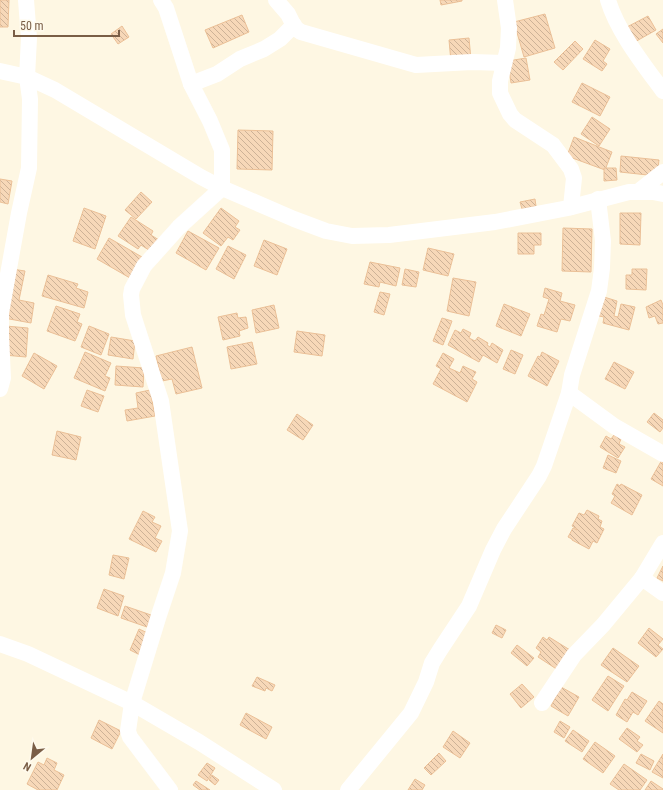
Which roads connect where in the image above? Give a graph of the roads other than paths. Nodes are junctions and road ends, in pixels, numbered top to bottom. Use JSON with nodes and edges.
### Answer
{"nodes":[{"id":1,"x":26,"y":0,"type":"edge"},
{"id":2,"x":161,"y":0,"type":"edge"},
{"id":3,"x":276,"y":0,"type":"edge"},
{"id":4,"x":505,"y":0,"type":"edge"},
{"id":5,"x":608,"y":0,"type":"edge"},
{"id":6,"x":294,"y":25,"type":"junction"},
{"id":7,"x":504,"y":63,"type":"junction"},
{"id":8,"x":0,"y":71,"type":"edge"},
{"id":9,"x":27,"y":77,"type":"junction"},
{"id":10,"x":191,"y":84,"type":"junction"},
{"id":11,"x":663,"y":91,"type":"edge"},
{"id":12,"x":663,"y":172,"type":"edge"},
{"id":13,"x":222,"y":188,"type":"junction"},
{"id":14,"x":639,"y":192,"type":"junction"},
{"id":15,"x":663,"y":194,"type":"edge"},
{"id":16,"x":598,"y":199,"type":"junction"},
{"id":17,"x":571,"y":207,"type":"junction"},
{"id":18,"x":0,"y":389,"type":"edge"},
{"id":19,"x":569,"y":393,"type":"junction"},
{"id":20,"x":663,"y":454,"type":"edge"},
{"id":21,"x":663,"y":543,"type":"edge"},
{"id":22,"x":642,"y":578,"type":"junction"},
{"id":23,"x":663,"y":593,"type":"edge"},
{"id":24,"x":0,"y":644,"type":"edge"},
{"id":25,"x":132,"y":703,"type":"junction"},
{"id":26,"x":542,"y":703,"type":"dead end"},
{"id":27,"x":170,"y":790,"type":"edge"},
{"id":28,"x":274,"y":790,"type":"edge"},
{"id":29,"x":348,"y":790,"type":"edge"}],
"edges":[{"from":1,"to":9,"type":"street"},
{"from":2,"to":10,"type":"street"},
{"from":3,"to":6,"type":"street"},
{"from":4,"to":7,"type":"street"},
{"from":5,"to":11,"type":"street"},
{"from":6,"to":7,"type":"street"},
{"from":6,"to":10,"type":"street"},
{"from":7,"to":17,"type":"street"},
{"from":8,"to":9,"type":"street"},
{"from":9,"to":13,"type":"street"},
{"from":9,"to":18,"type":"street"},
{"from":10,"to":13,"type":"street"},
{"from":12,"to":14,"type":"street"},
{"from":13,"to":17,"type":"street"},
{"from":13,"to":25,"type":"street"},
{"from":14,"to":15,"type":"street"},
{"from":14,"to":16,"type":"street"},
{"from":16,"to":17,"type":"street"},
{"from":16,"to":19,"type":"street"},
{"from":19,"to":20,"type":"street"},
{"from":19,"to":29,"type":"street"},
{"from":21,"to":22,"type":"street"},
{"from":22,"to":23,"type":"street"},
{"from":22,"to":26,"type":"street"},
{"from":24,"to":25,"type":"street"},
{"from":25,"to":27,"type":"street"},
{"from":25,"to":28,"type":"street"}]}
